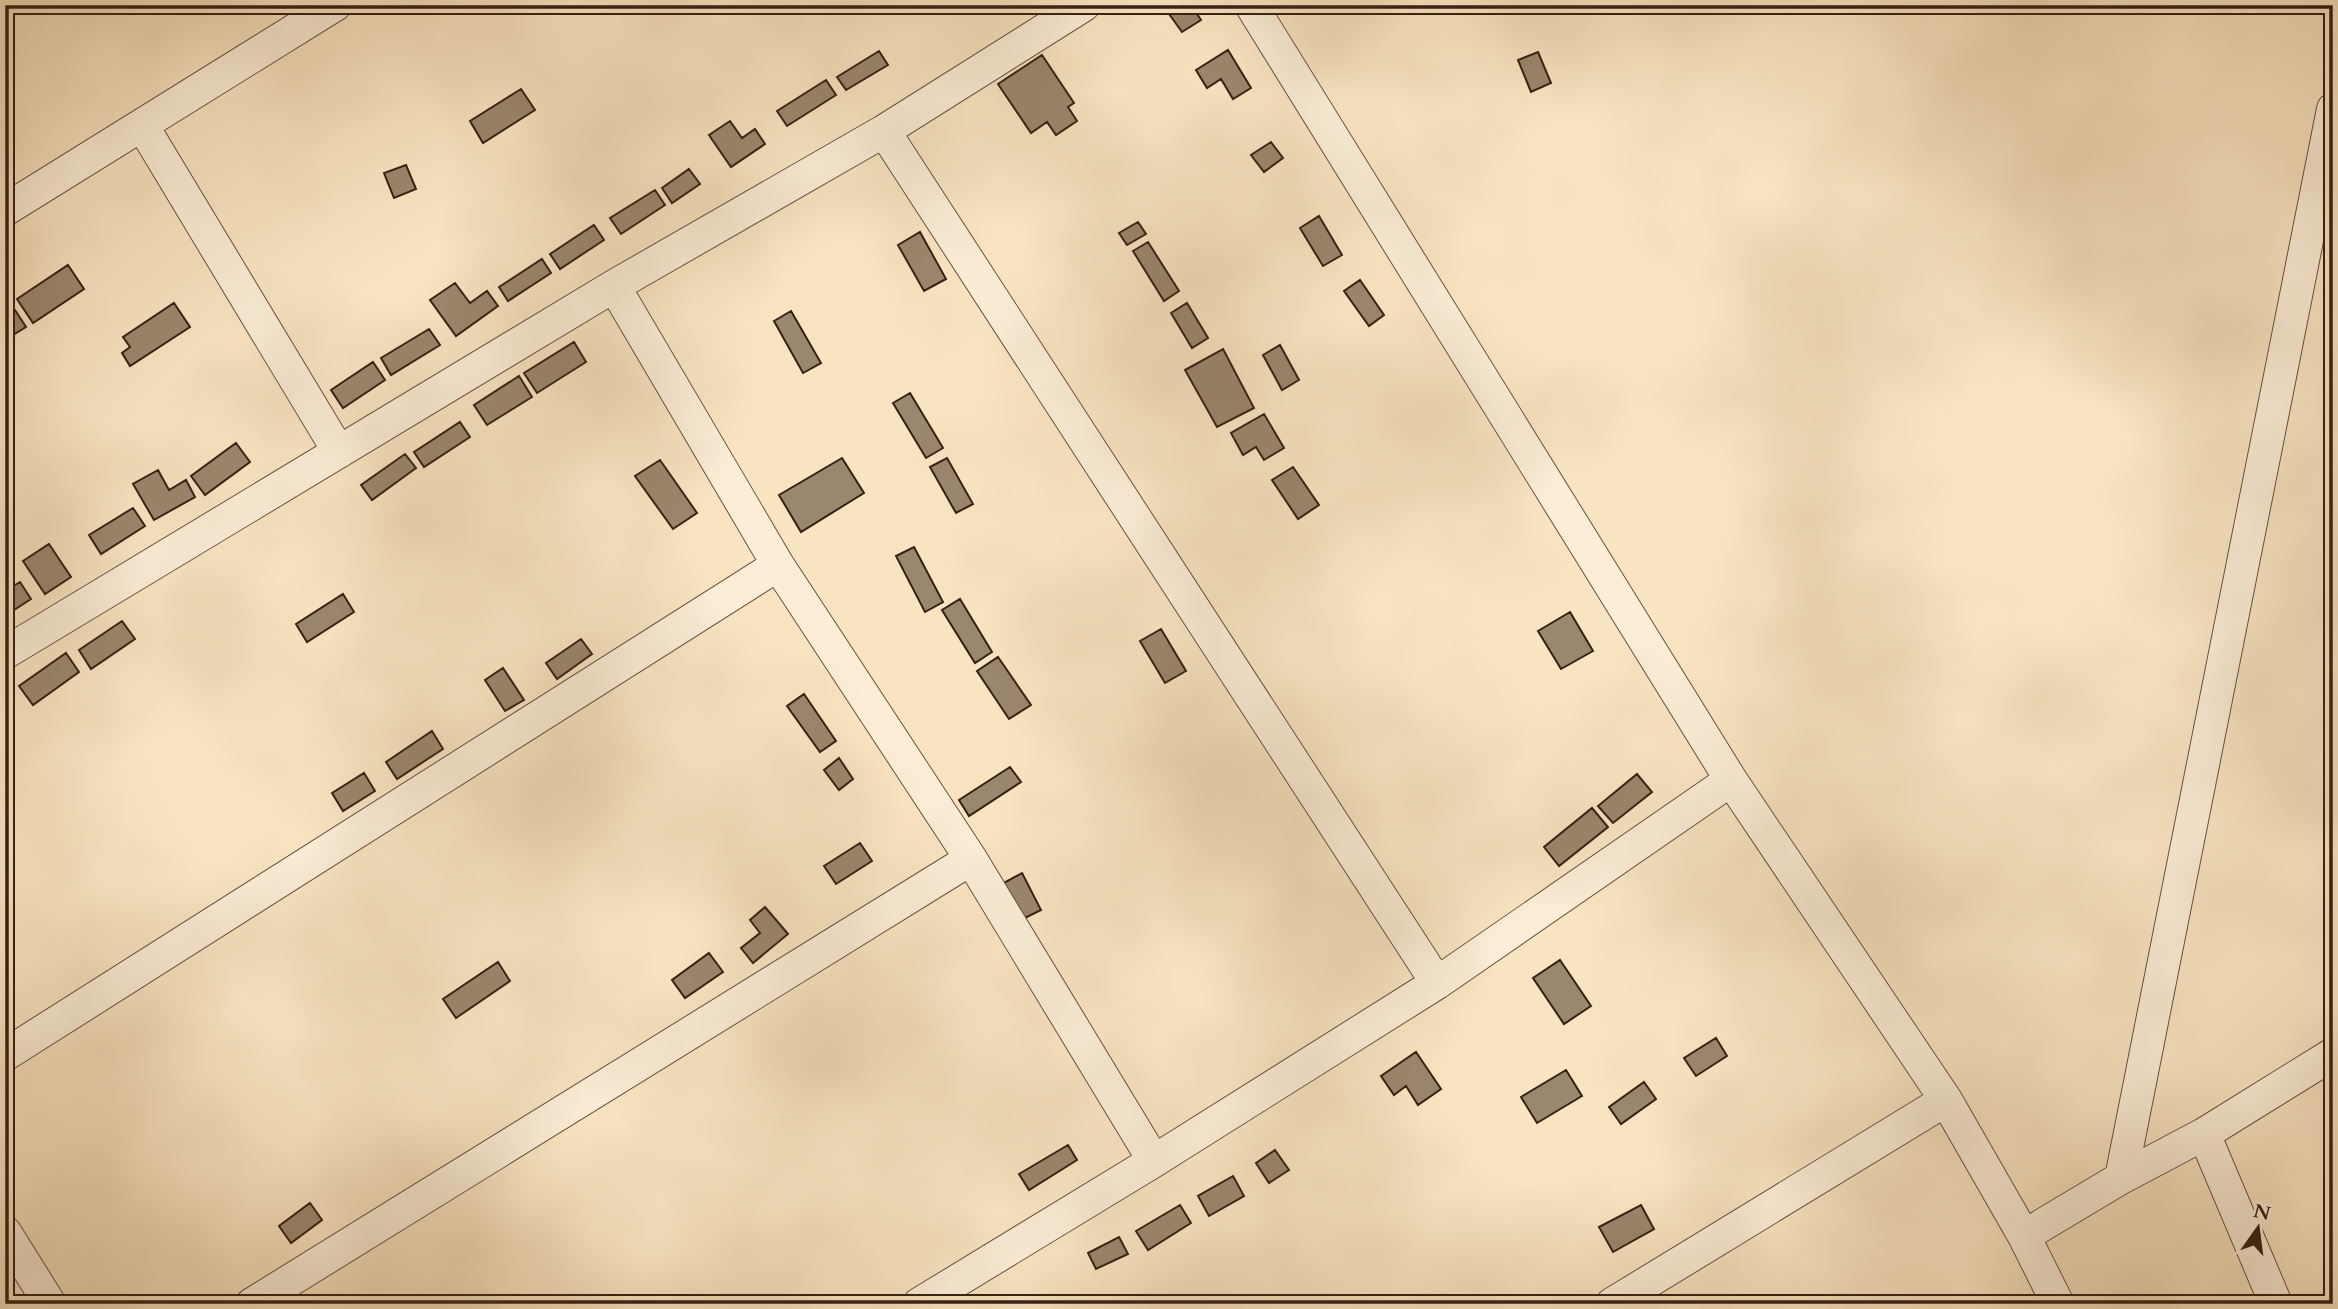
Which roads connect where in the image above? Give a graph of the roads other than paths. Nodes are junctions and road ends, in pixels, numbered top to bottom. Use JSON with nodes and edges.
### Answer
{"nodes":[{"id":1,"x":335,"y":5,"type":"edge"},
{"id":2,"x":1084,"y":5,"type":"edge"},
{"id":3,"x":1251,"y":5,"type":"edge"},
{"id":4,"x":2333,"y":109,"type":"edge"},
{"id":5,"x":142,"y":125,"type":"junction"},
{"id":6,"x":884,"y":131,"type":"junction"},
{"id":7,"x":5,"y":210,"type":"edge"},
{"id":8,"x":614,"y":286,"type":"junction"},
{"id":9,"x":339,"y":452,"type":"junction"},
{"id":10,"x":778,"y":565,"type":"junction"},
{"id":11,"x":5,"y":653,"type":"edge"},
{"id":12,"x":1731,"y":780,"type":"junction"},
{"id":13,"x":971,"y":859,"type":"junction"},
{"id":14,"x":1437,"y":983,"type":"junction"},
{"id":15,"x":2333,"y":1054,"type":"edge"},
{"id":16,"x":5,"y":1055,"type":"edge"},
{"id":17,"x":1945,"y":1100,"type":"junction"},
{"id":18,"x":2204,"y":1134,"type":"junction"},
{"id":19,"x":1154,"y":1161,"type":"junction"},
{"id":20,"x":2121,"y":1178,"type":"junction"},
{"id":21,"x":5,"y":1232,"type":"edge"},
{"id":22,"x":2024,"y":1236,"type":"junction"},
{"id":23,"x":50,"y":1304,"type":"edge"},
{"id":24,"x":252,"y":1304,"type":"edge"},
{"id":25,"x":919,"y":1304,"type":"edge"},
{"id":26,"x":1612,"y":1304,"type":"edge"},
{"id":27,"x":2058,"y":1304,"type":"edge"},
{"id":28,"x":2276,"y":1304,"type":"edge"}],
"edges":[{"from":1,"to":5,"type":"street"},
{"from":2,"to":6,"type":"street"},
{"from":3,"to":12,"type":"street"},
{"from":4,"to":20,"type":"street"},
{"from":5,"to":7,"type":"street"},
{"from":5,"to":9,"type":"street"},
{"from":6,"to":8,"type":"street"},
{"from":6,"to":14,"type":"street"},
{"from":8,"to":9,"type":"street"},
{"from":8,"to":10,"type":"street"},
{"from":9,"to":11,"type":"street"},
{"from":10,"to":13,"type":"street"},
{"from":10,"to":16,"type":"street"},
{"from":12,"to":14,"type":"street"},
{"from":12,"to":17,"type":"street"},
{"from":13,"to":19,"type":"street"},
{"from":13,"to":24,"type":"street"},
{"from":14,"to":19,"type":"street"},
{"from":15,"to":18,"type":"street"},
{"from":17,"to":22,"type":"street"},
{"from":17,"to":26,"type":"street"},
{"from":18,"to":20,"type":"street"},
{"from":18,"to":28,"type":"street"},
{"from":19,"to":25,"type":"street"},
{"from":20,"to":22,"type":"street"},
{"from":21,"to":23,"type":"street"},
{"from":22,"to":27,"type":"street"}]}
